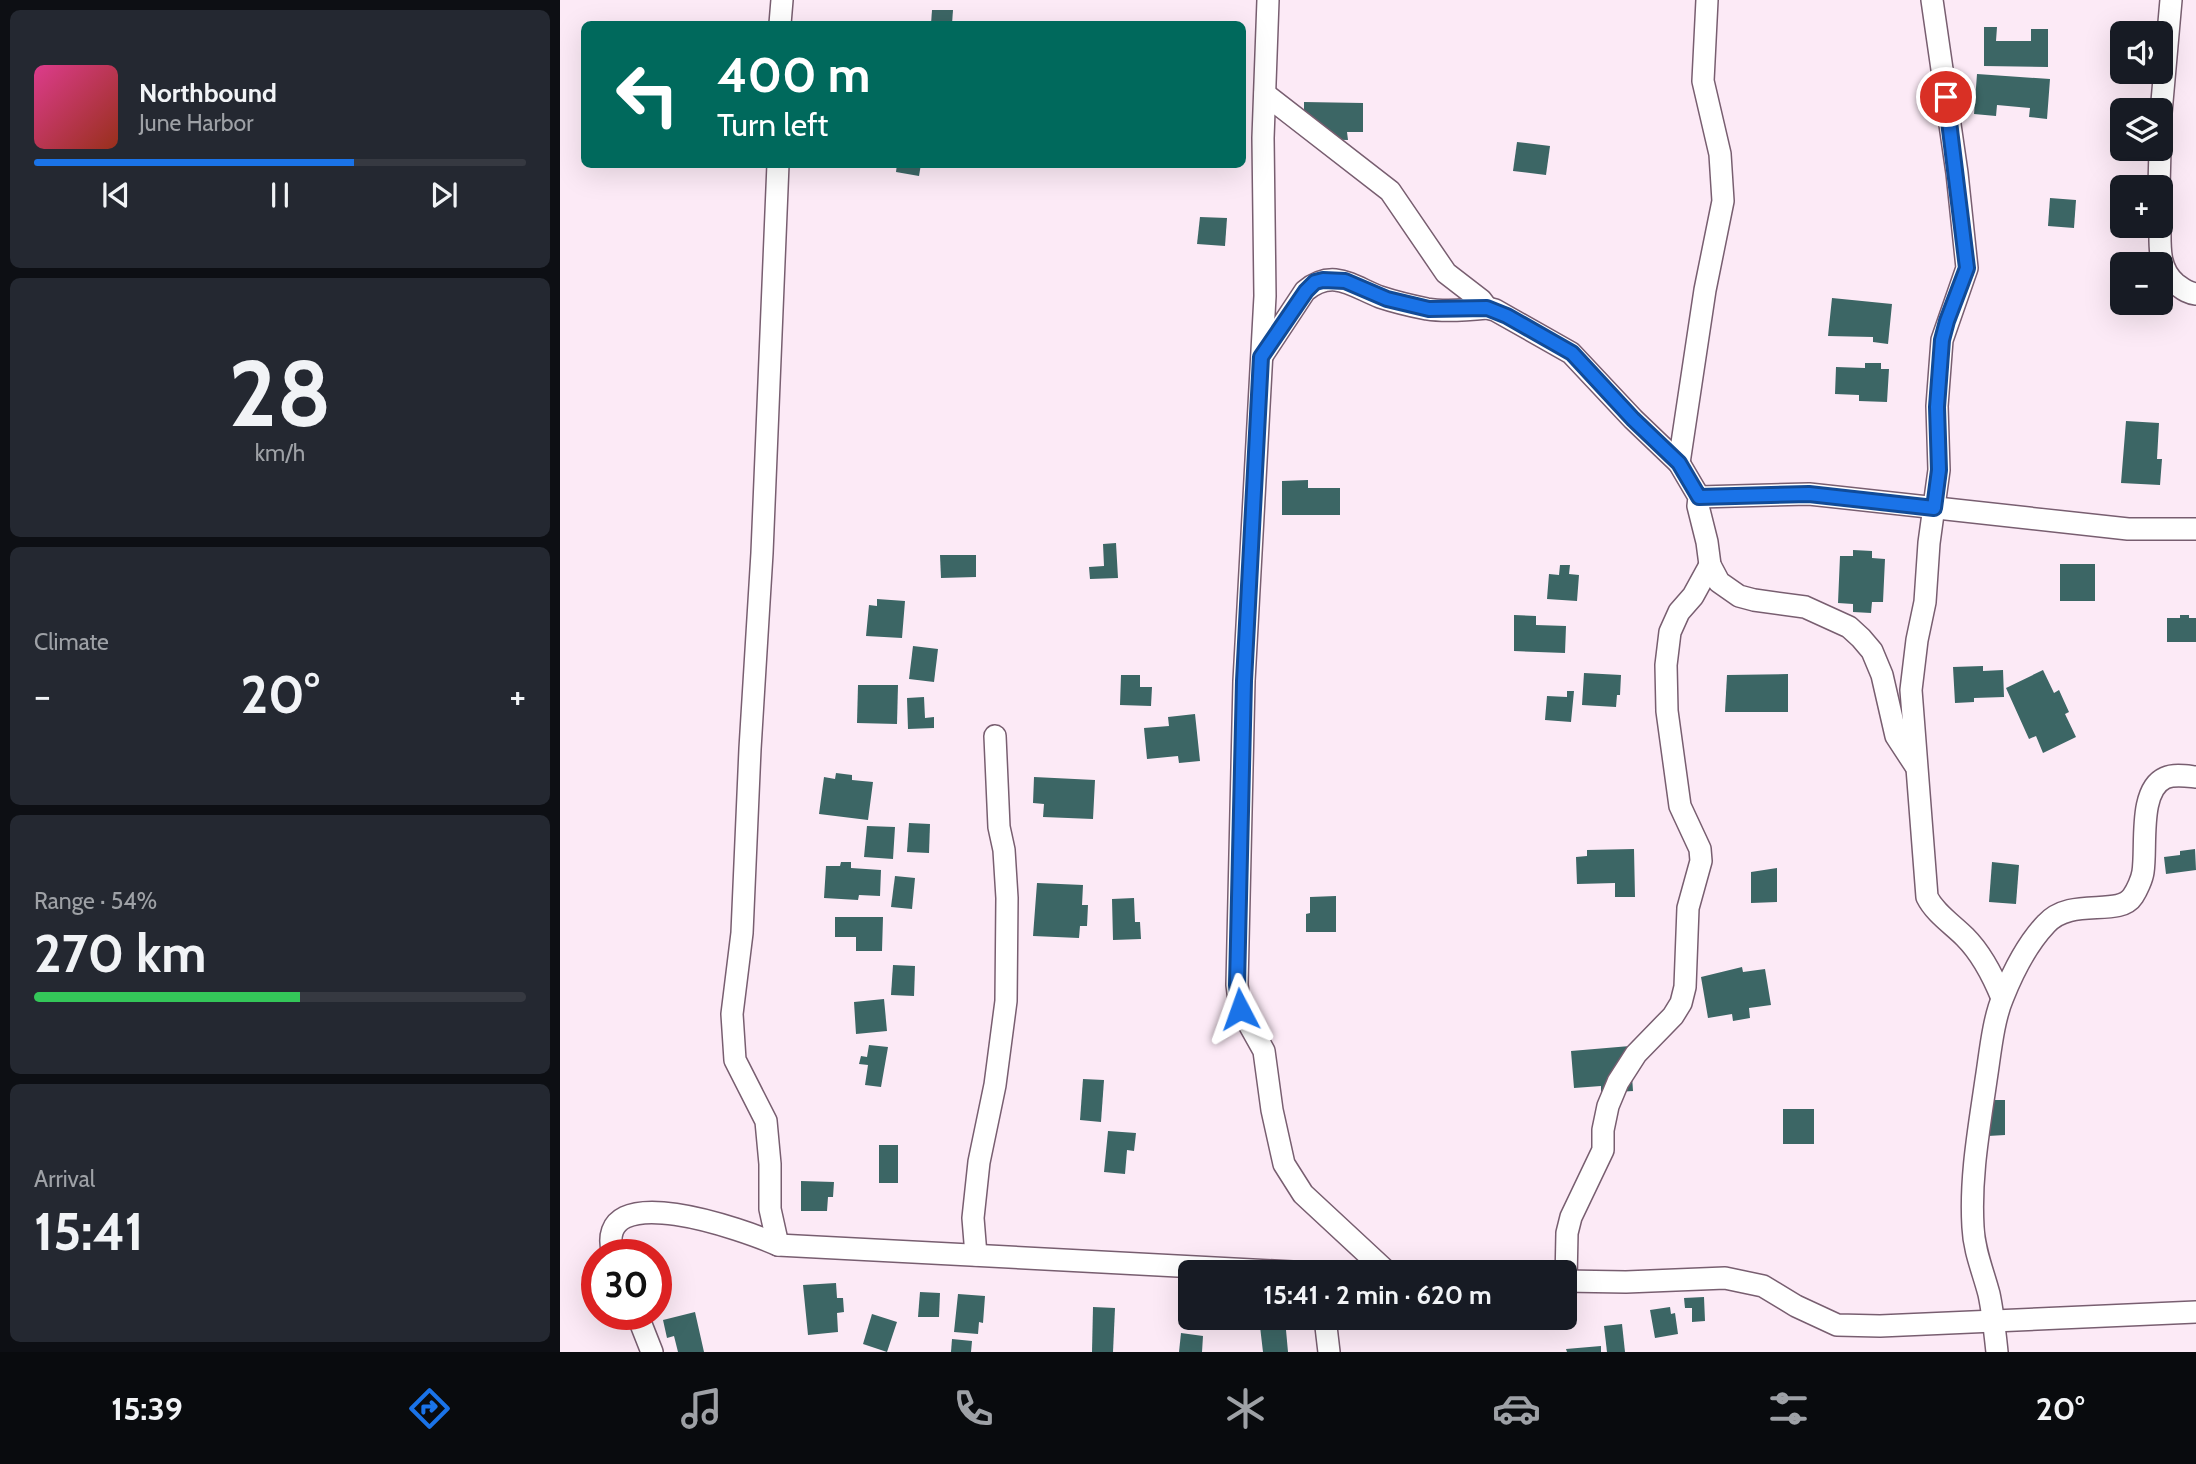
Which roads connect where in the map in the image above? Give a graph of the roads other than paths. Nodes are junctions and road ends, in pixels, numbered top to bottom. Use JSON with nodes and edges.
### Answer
{"nodes":[{"id":1,"x":782,"y":0,"type":"edge"},
{"id":2,"x":1268,"y":0,"type":"edge"},
{"id":3,"x":1707,"y":0,"type":"edge"},
{"id":4,"x":1932,"y":0,"type":"edge"},
{"id":5,"x":2171,"y":0,"type":"edge"},
{"id":6,"x":780,"y":21,"type":"edge"},
{"id":7,"x":1265,"y":94,"type":"junction"},
{"id":8,"x":2162,"y":98,"type":"edge"},
{"id":9,"x":778,"y":168,"type":"edge"},
{"id":10,"x":2160,"y":238,"type":"edge"},
{"id":11,"x":2196,"y":294,"type":"edge"},
{"id":12,"x":1487,"y":308,"type":"junction"},
{"id":13,"x":1261,"y":357,"type":"junction"},
{"id":14,"x":1679,"y":463,"type":"junction"},
{"id":15,"x":1699,"y":497,"type":"junction"},
{"id":16,"x":1934,"y":508,"type":"junction"},
{"id":17,"x":2196,"y":529,"type":"edge"},
{"id":18,"x":1710,"y":565,"type":"junction"},
{"id":19,"x":995,"y":736,"type":"dead end"},
{"id":20,"x":1917,"y":770,"type":"junction"},
{"id":21,"x":2196,"y":777,"type":"edge"},
{"id":22,"x":2002,"y":998,"type":"junction"},
{"id":23,"x":610,"y":1239,"type":"edge"},
{"id":24,"x":778,"y":1245,"type":"junction"},
{"id":25,"x":976,"y":1255,"type":"junction"},
{"id":26,"x":1374,"y":1260,"type":"edge"},
{"id":27,"x":1566,"y":1260,"type":"edge"},
{"id":28,"x":1178,"y":1266,"type":"edge"},
{"id":29,"x":1577,"y":1281,"type":"edge"},
{"id":30,"x":2196,"y":1312,"type":"edge"},
{"id":31,"x":1993,"y":1321,"type":"junction"},
{"id":32,"x":643,"y":1330,"type":"edge"},
{"id":33,"x":1326,"y":1330,"type":"edge"},
{"id":34,"x":652,"y":1352,"type":"edge"},
{"id":35,"x":1329,"y":1352,"type":"edge"},
{"id":36,"x":1997,"y":1352,"type":"edge"}],
"edges":[{"from":1,"to":6,"type":"street"},
{"from":2,"to":7,"type":"street"},
{"from":3,"to":14,"type":"street"},
{"from":4,"to":16,"type":"street"},
{"from":5,"to":8,"type":"street"},
{"from":7,"to":12,"type":"street"},
{"from":7,"to":13,"type":"street"},
{"from":9,"to":24,"type":"street"},
{"from":10,"to":11,"type":"street"},
{"from":12,"to":13,"type":"street"},
{"from":12,"to":14,"type":"street"},
{"from":13,"to":26,"type":"street"},
{"from":14,"to":15,"type":"street"},
{"from":15,"to":16,"type":"street"},
{"from":15,"to":18,"type":"street"},
{"from":16,"to":17,"type":"street"},
{"from":16,"to":20,"type":"street"},
{"from":18,"to":20,"type":"street"},
{"from":18,"to":27,"type":"street"},
{"from":19,"to":25,"type":"street"},
{"from":20,"to":22,"type":"street"},
{"from":21,"to":22,"type":"street"},
{"from":22,"to":31,"type":"street"},
{"from":23,"to":24,"type":"street"},
{"from":24,"to":25,"type":"street"},
{"from":25,"to":28,"type":"street"},
{"from":29,"to":31,"type":"street"},
{"from":30,"to":31,"type":"street"},
{"from":31,"to":36,"type":"street"},
{"from":32,"to":34,"type":"street"},
{"from":33,"to":35,"type":"street"}]}
